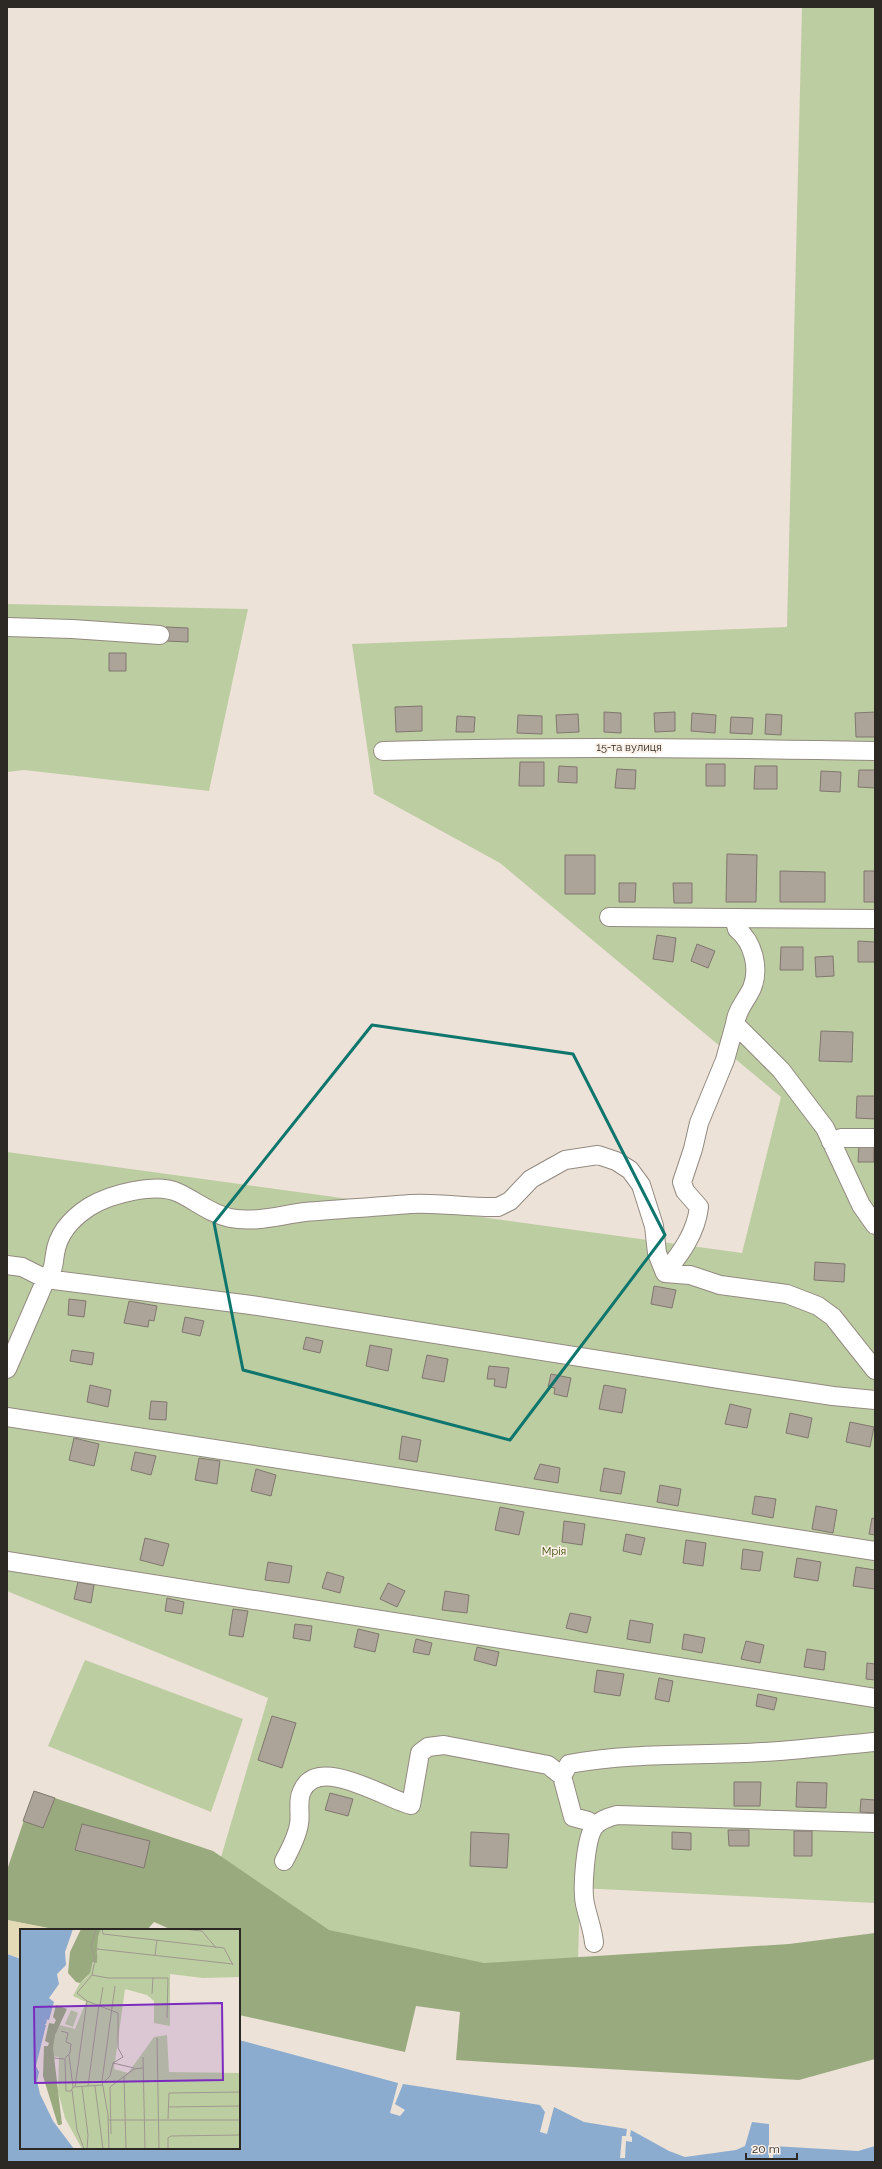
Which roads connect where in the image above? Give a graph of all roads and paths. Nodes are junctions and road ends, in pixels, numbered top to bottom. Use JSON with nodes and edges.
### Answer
{"nodes":[{"id":1,"x":7,"y":627,"type":"edge"},
{"id":2,"x":160,"y":635,"type":"dead end"},
{"id":3,"x":875,"y":750,"type":"edge"},
{"id":4,"x":383,"y":751,"type":"dead end"},
{"id":5,"x":609,"y":917,"type":"dead end"},
{"id":6,"x":734,"y":918,"type":"junction"},
{"id":7,"x":875,"y":919,"type":"edge"},
{"id":8,"x":735,"y":1024,"type":"junction"},
{"id":9,"x":875,"y":1138,"type":"edge"},
{"id":10,"x":831,"y":1142,"type":"junction"},
{"id":11,"x":875,"y":1225,"type":"edge"},
{"id":12,"x":7,"y":1266,"type":"edge"},
{"id":13,"x":665,"y":1273,"type":"junction"},
{"id":14,"x":46,"y":1279,"type":"junction"},
{"id":15,"x":7,"y":1369,"type":"edge"},
{"id":16,"x":875,"y":1370,"type":"edge"},
{"id":17,"x":875,"y":1400,"type":"edge"},
{"id":18,"x":7,"y":1417,"type":"edge"},
{"id":19,"x":875,"y":1551,"type":"edge"},
{"id":20,"x":7,"y":1561,"type":"edge"},
{"id":21,"x":875,"y":1698,"type":"edge"},
{"id":22,"x":875,"y":1742,"type":"edge"},
{"id":23,"x":562,"y":1776,"type":"junction"},
{"id":24,"x":875,"y":1823,"type":"edge"},
{"id":25,"x":594,"y":1826,"type":"junction"},
{"id":26,"x":284,"y":1861,"type":"dead end"},
{"id":27,"x":594,"y":1943,"type":"dead end"}],
"edges":[{"from":1,"to":2,"type":"street"},
{"from":3,"to":4,"type":"street","name":"15-та вулиця"},
{"from":5,"to":6,"type":"street"},
{"from":6,"to":7,"type":"street"},
{"from":6,"to":8,"type":"street"},
{"from":8,"to":10,"type":"street"},
{"from":8,"to":13,"type":"street"},
{"from":9,"to":10,"type":"street"},
{"from":10,"to":11,"type":"street"},
{"from":12,"to":14,"type":"street"},
{"from":13,"to":14,"type":"street"},
{"from":13,"to":16,"type":"street"},
{"from":14,"to":15,"type":"street"},
{"from":14,"to":17,"type":"street"},
{"from":18,"to":19,"type":"street"},
{"from":20,"to":21,"type":"street"},
{"from":22,"to":23,"type":"street"},
{"from":23,"to":25,"type":"street"},
{"from":23,"to":26,"type":"street"},
{"from":24,"to":25,"type":"street"},
{"from":25,"to":27,"type":"street"}]}
